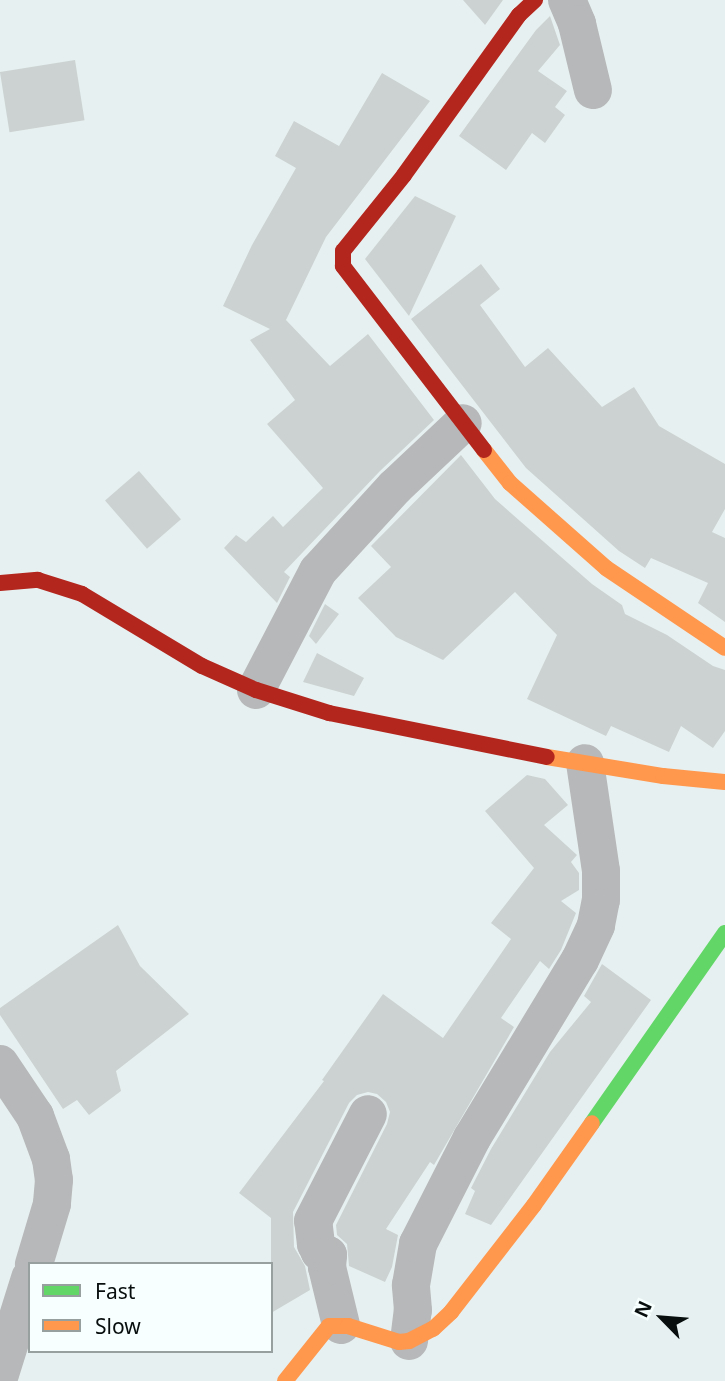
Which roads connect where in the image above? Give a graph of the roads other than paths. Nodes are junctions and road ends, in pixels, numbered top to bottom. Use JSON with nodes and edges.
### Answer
{"nodes":[{"id":1,"x":535,"y":0,"type":"edge"},
{"id":2,"x":567,"y":0,"type":"edge"},
{"id":3,"x":593,"y":90,"type":"dead end"},
{"id":4,"x":463,"y":423,"type":"junction"},
{"id":5,"x":0,"y":583,"type":"edge"},
{"id":6,"x":725,"y":648,"type":"edge"},
{"id":7,"x":256,"y":690,"type":"junction"},
{"id":8,"x":585,"y":763,"type":"junction"},
{"id":9,"x":725,"y":782,"type":"edge"},
{"id":10,"x":725,"y":933,"type":"edge"},
{"id":11,"x":0,"y":1064,"type":"edge"},
{"id":12,"x":368,"y":1114,"type":"dead end"},
{"id":13,"x":35,"y":1262,"type":"edge"},
{"id":14,"x":28,"y":1284,"type":"edge"},
{"id":15,"x":341,"y":1325,"type":"junction"},
{"id":16,"x":409,"y":1341,"type":"junction"},
{"id":17,"x":0,"y":1374,"type":"edge"},
{"id":18,"x":285,"y":1381,"type":"edge"}],
"edges":[{"from":1,"to":4,"type":"street"},
{"from":2,"to":3,"type":"street"},
{"from":4,"to":6,"type":"street"},
{"from":4,"to":7,"type":"street"},
{"from":5,"to":7,"type":"street"},
{"from":7,"to":8,"type":"street"},
{"from":8,"to":9,"type":"street"},
{"from":8,"to":16,"type":"street"},
{"from":10,"to":16,"type":"street"},
{"from":11,"to":13,"type":"street"},
{"from":12,"to":15,"type":"street"},
{"from":14,"to":17,"type":"street"},
{"from":15,"to":16,"type":"street"},
{"from":15,"to":18,"type":"street"}]}
